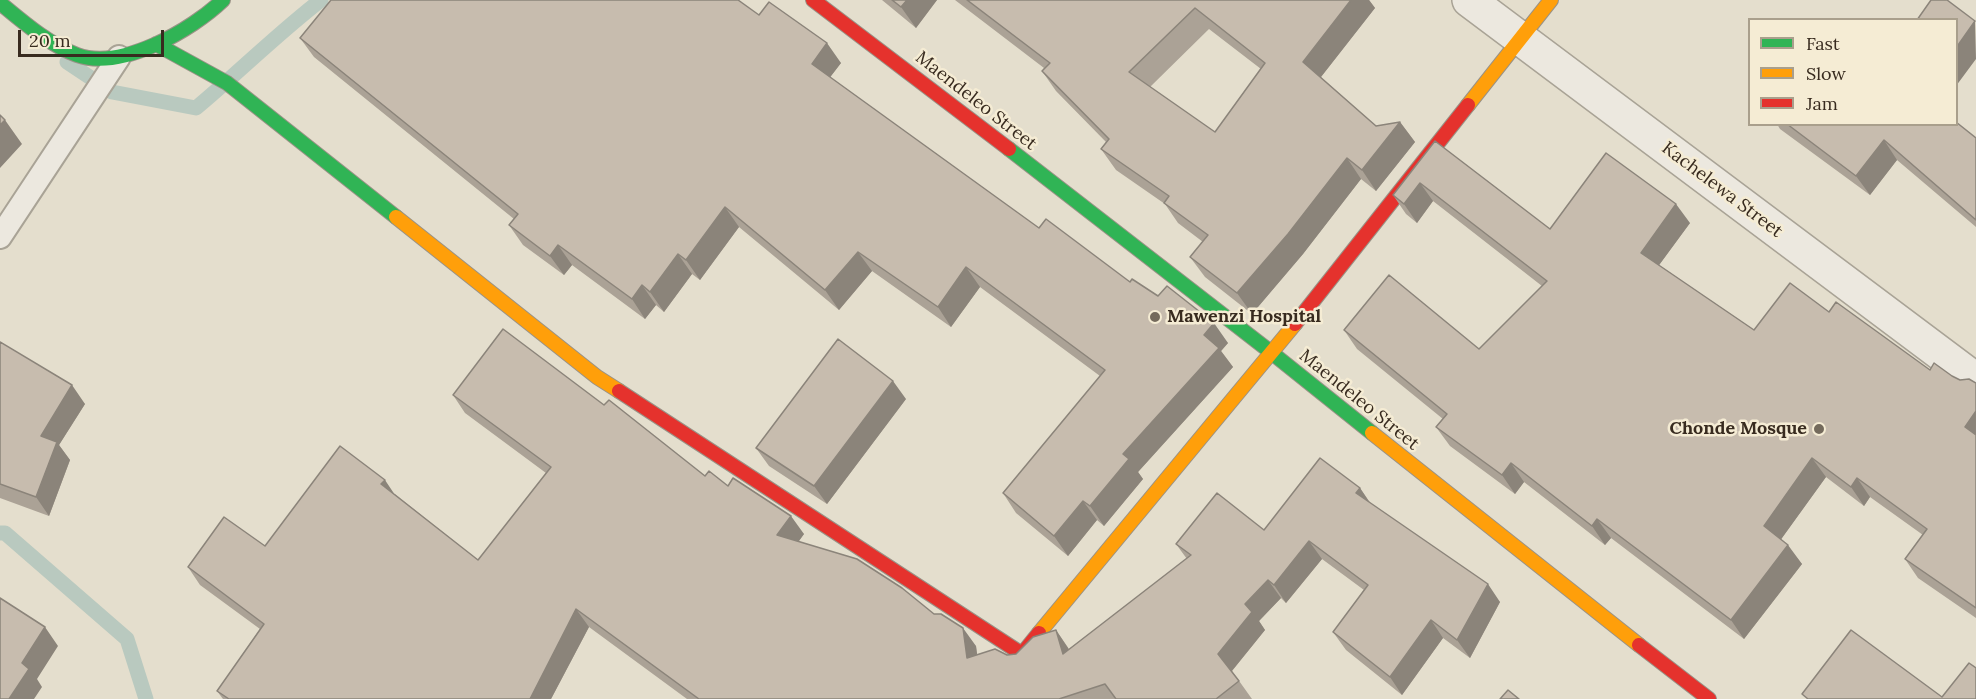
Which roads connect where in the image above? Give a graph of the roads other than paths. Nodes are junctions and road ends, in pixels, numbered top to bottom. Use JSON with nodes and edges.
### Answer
{"nodes":[{"id":1,"x":223,"y":0,"type":"edge"},
{"id":2,"x":813,"y":0,"type":"edge"},
{"id":3,"x":1469,"y":0,"type":"edge"},
{"id":4,"x":1551,"y":0,"type":"edge"},
{"id":5,"x":0,"y":3,"type":"edge"},
{"id":6,"x":1519,"y":38,"type":"junction"},
{"id":7,"x":156,"y":44,"type":"junction"},
{"id":8,"x":119,"y":57,"type":"junction"},
{"id":9,"x":0,"y":237,"type":"edge"},
{"id":10,"x":1272,"y":353,"type":"junction"},
{"id":11,"x":1976,"y":380,"type":"edge"},
{"id":12,"x":1709,"y":699,"type":"edge"}],
"edges":[{"from":1,"to":7,"type":"street"},
{"from":2,"to":10,"type":"street","name":"Maendeleo Street"},
{"from":3,"to":6,"type":"street","name":"Kachelewa Street"},
{"from":4,"to":6,"type":"street"},
{"from":5,"to":8,"type":"street"},
{"from":6,"to":10,"type":"street"},
{"from":6,"to":11,"type":"street","name":"Kachelewa Street"},
{"from":7,"to":8,"type":"street"},
{"from":7,"to":10,"type":"street"},
{"from":8,"to":9,"type":"lane"},
{"from":10,"to":12,"type":"street","name":"Maendeleo Street"}]}
